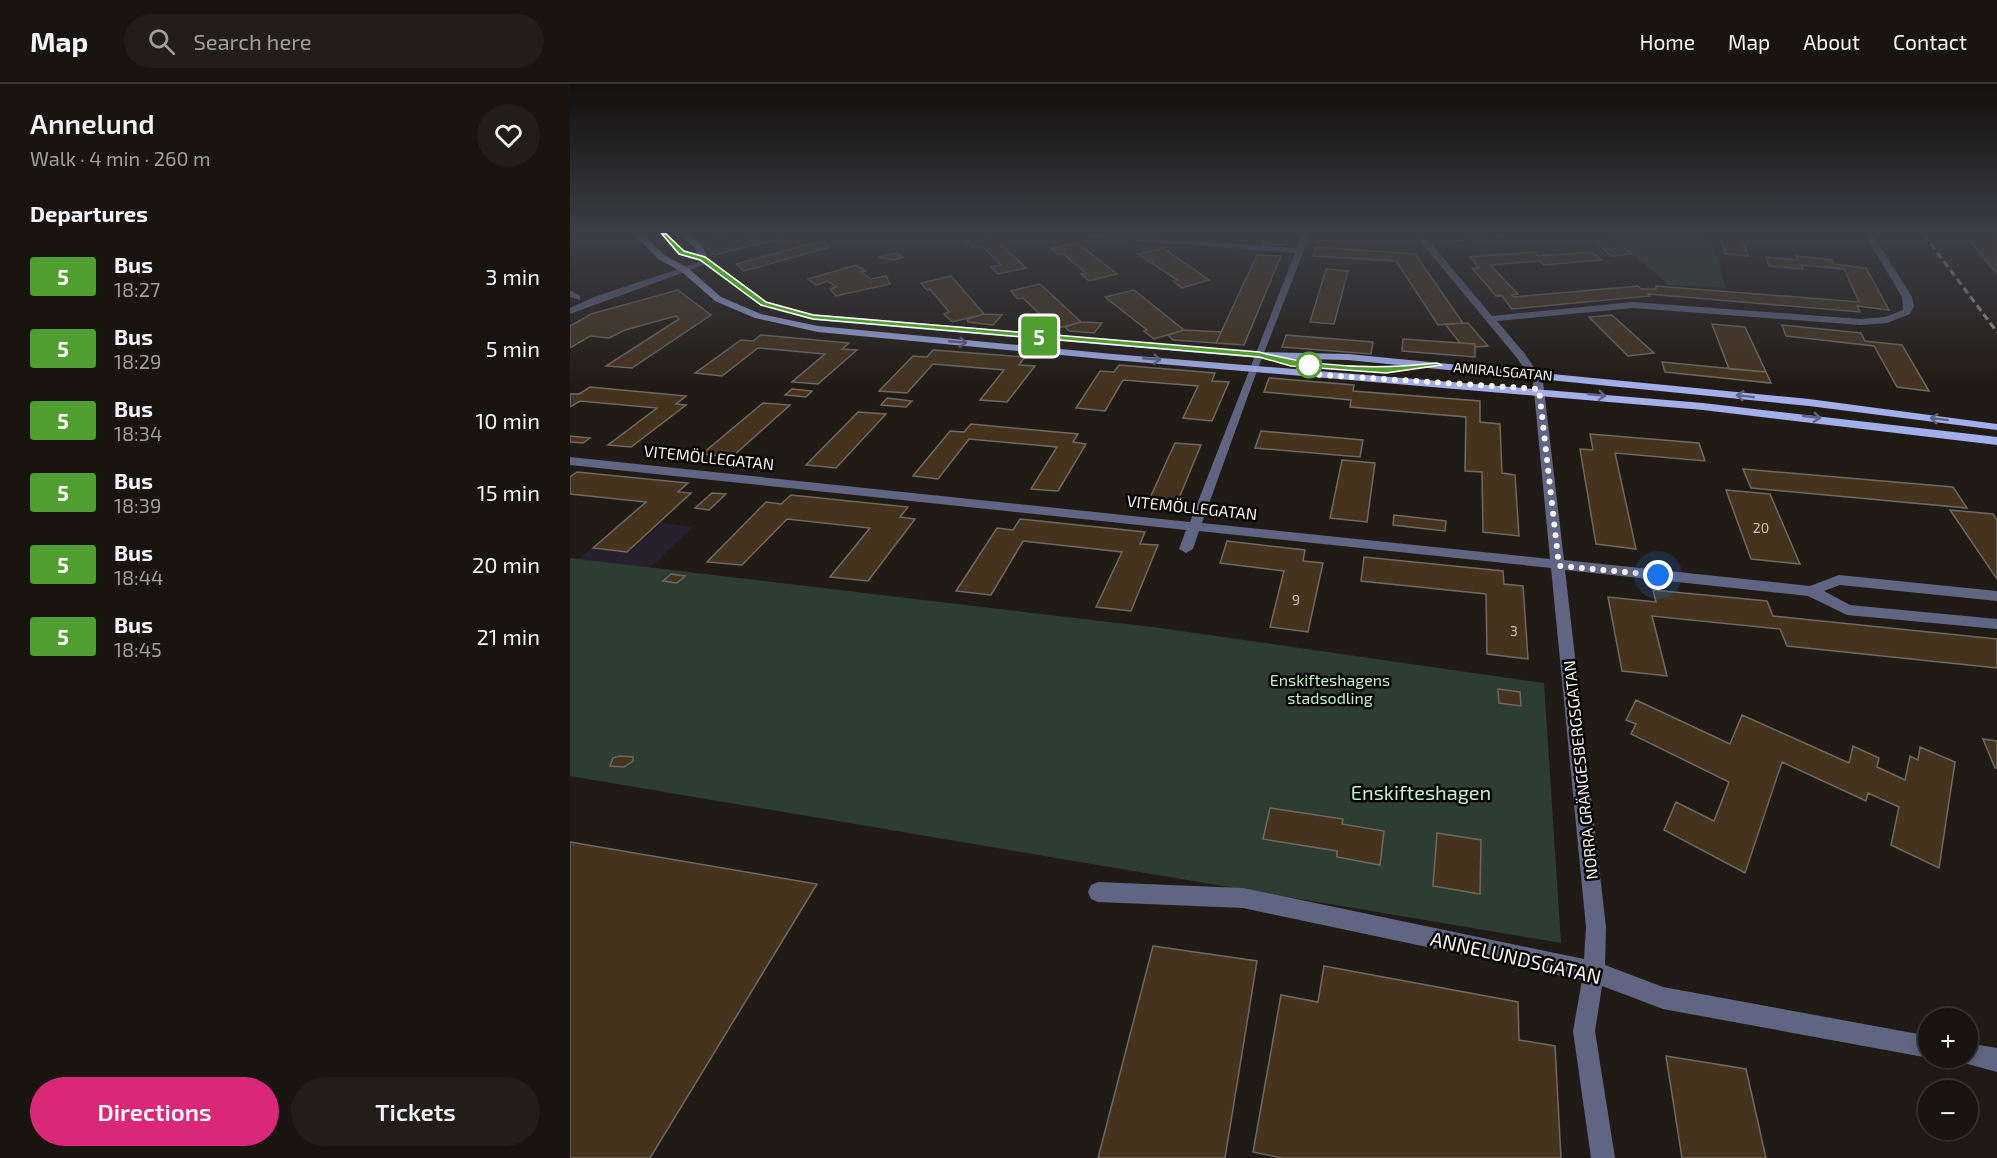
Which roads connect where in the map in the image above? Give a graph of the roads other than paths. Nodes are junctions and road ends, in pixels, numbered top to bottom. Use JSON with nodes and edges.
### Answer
{"nodes":[{"id":1,"x":617,"y":285,"type":"edge"},
{"id":2,"x":636,"y":285,"type":"edge"},
{"id":3,"x":701,"y":285,"type":"edge"},
{"id":4,"x":739,"y":285,"type":"edge"},
{"id":5,"x":1287,"y":285,"type":"edge"},
{"id":6,"x":1460,"y":285,"type":"edge"},
{"id":7,"x":1900,"y":285,"type":"edge"},
{"id":8,"x":572,"y":297,"type":"edge"},
{"id":9,"x":570,"y":311,"type":"edge"},
{"id":10,"x":1489,"y":319,"type":"junction"},
{"id":11,"x":1259,"y":355,"type":"junction"},
{"id":12,"x":1253,"y":368,"type":"junction"},
{"id":13,"x":1537,"y":382,"type":"junction"},
{"id":14,"x":1997,"y":427,"type":"edge"},
{"id":15,"x":1997,"y":441,"type":"edge"},
{"id":16,"x":570,"y":461,"type":"edge"},
{"id":17,"x":1195,"y":526,"type":"junction"},
{"id":18,"x":1186,"y":549,"type":"dead end"},
{"id":19,"x":1559,"y":566,"type":"junction"},
{"id":20,"x":1811,"y":591,"type":"junction"},
{"id":21,"x":1997,"y":596,"type":"edge"},
{"id":22,"x":1997,"y":624,"type":"edge"},
{"id":23,"x":1098,"y":892,"type":"dead end"},
{"id":24,"x":1594,"y":972,"type":"junction"},
{"id":25,"x":1918,"y":1045,"type":"edge"},
{"id":26,"x":1978,"y":1056,"type":"edge"},
{"id":27,"x":1997,"y":1060,"type":"edge"},
{"id":28,"x":1603,"y":1158,"type":"edge"}],
"edges":[{"from":1,"to":8,"type":"street"},
{"from":2,"to":9,"type":"street"},
{"from":3,"to":12,"type":"main road","name":"AMIRALSGATAN","one_way":true},
{"from":4,"to":11,"type":"main road","name":"AMIRALSGATAN"},
{"from":5,"to":11,"type":"street"},
{"from":6,"to":10,"type":"street"},
{"from":7,"to":10,"type":"street"},
{"from":10,"to":13,"type":"street"},
{"from":11,"to":12,"type":"street"},
{"from":11,"to":13,"type":"main road","name":"AMIRALSGATAN"},
{"from":12,"to":13,"type":"main road","name":"AMIRALSGATAN"},
{"from":12,"to":17,"type":"street"},
{"from":14,"to":13,"type":"main road","name":"AMIRALSGATAN","one_way":true},
{"from":13,"to":15,"type":"main road","name":"AMIRALSGATAN","one_way":true},
{"from":13,"to":19,"type":"street","name":"NORRA GRÄNGESBERGSGATAN"},
{"from":16,"to":17,"type":"street","name":"VITEMÖLLEGATAN"},
{"from":17,"to":18,"type":"street"},
{"from":17,"to":19,"type":"street","name":"VITEMÖLLEGATAN"},
{"from":19,"to":20,"type":"street","name":"VITEMÖLLEGATAN"},
{"from":19,"to":24,"type":"street","name":"NORRA GRÄNGESBERGSGATAN"},
{"from":20,"to":21,"type":"street","name":"VITEMÖLLEGATAN"},
{"from":20,"to":22,"type":"street","name":"VITEMÖLLEGATAN"},
{"from":23,"to":24,"type":"street","name":"ANNELUNDSGATAN"},
{"from":24,"to":25,"type":"street","name":"ANNELUNDSGATAN"},
{"from":24,"to":28,"type":"street","name":"NORRA GRÄNGESBERGSGATAN"},
{"from":26,"to":27,"type":"street"}]}
